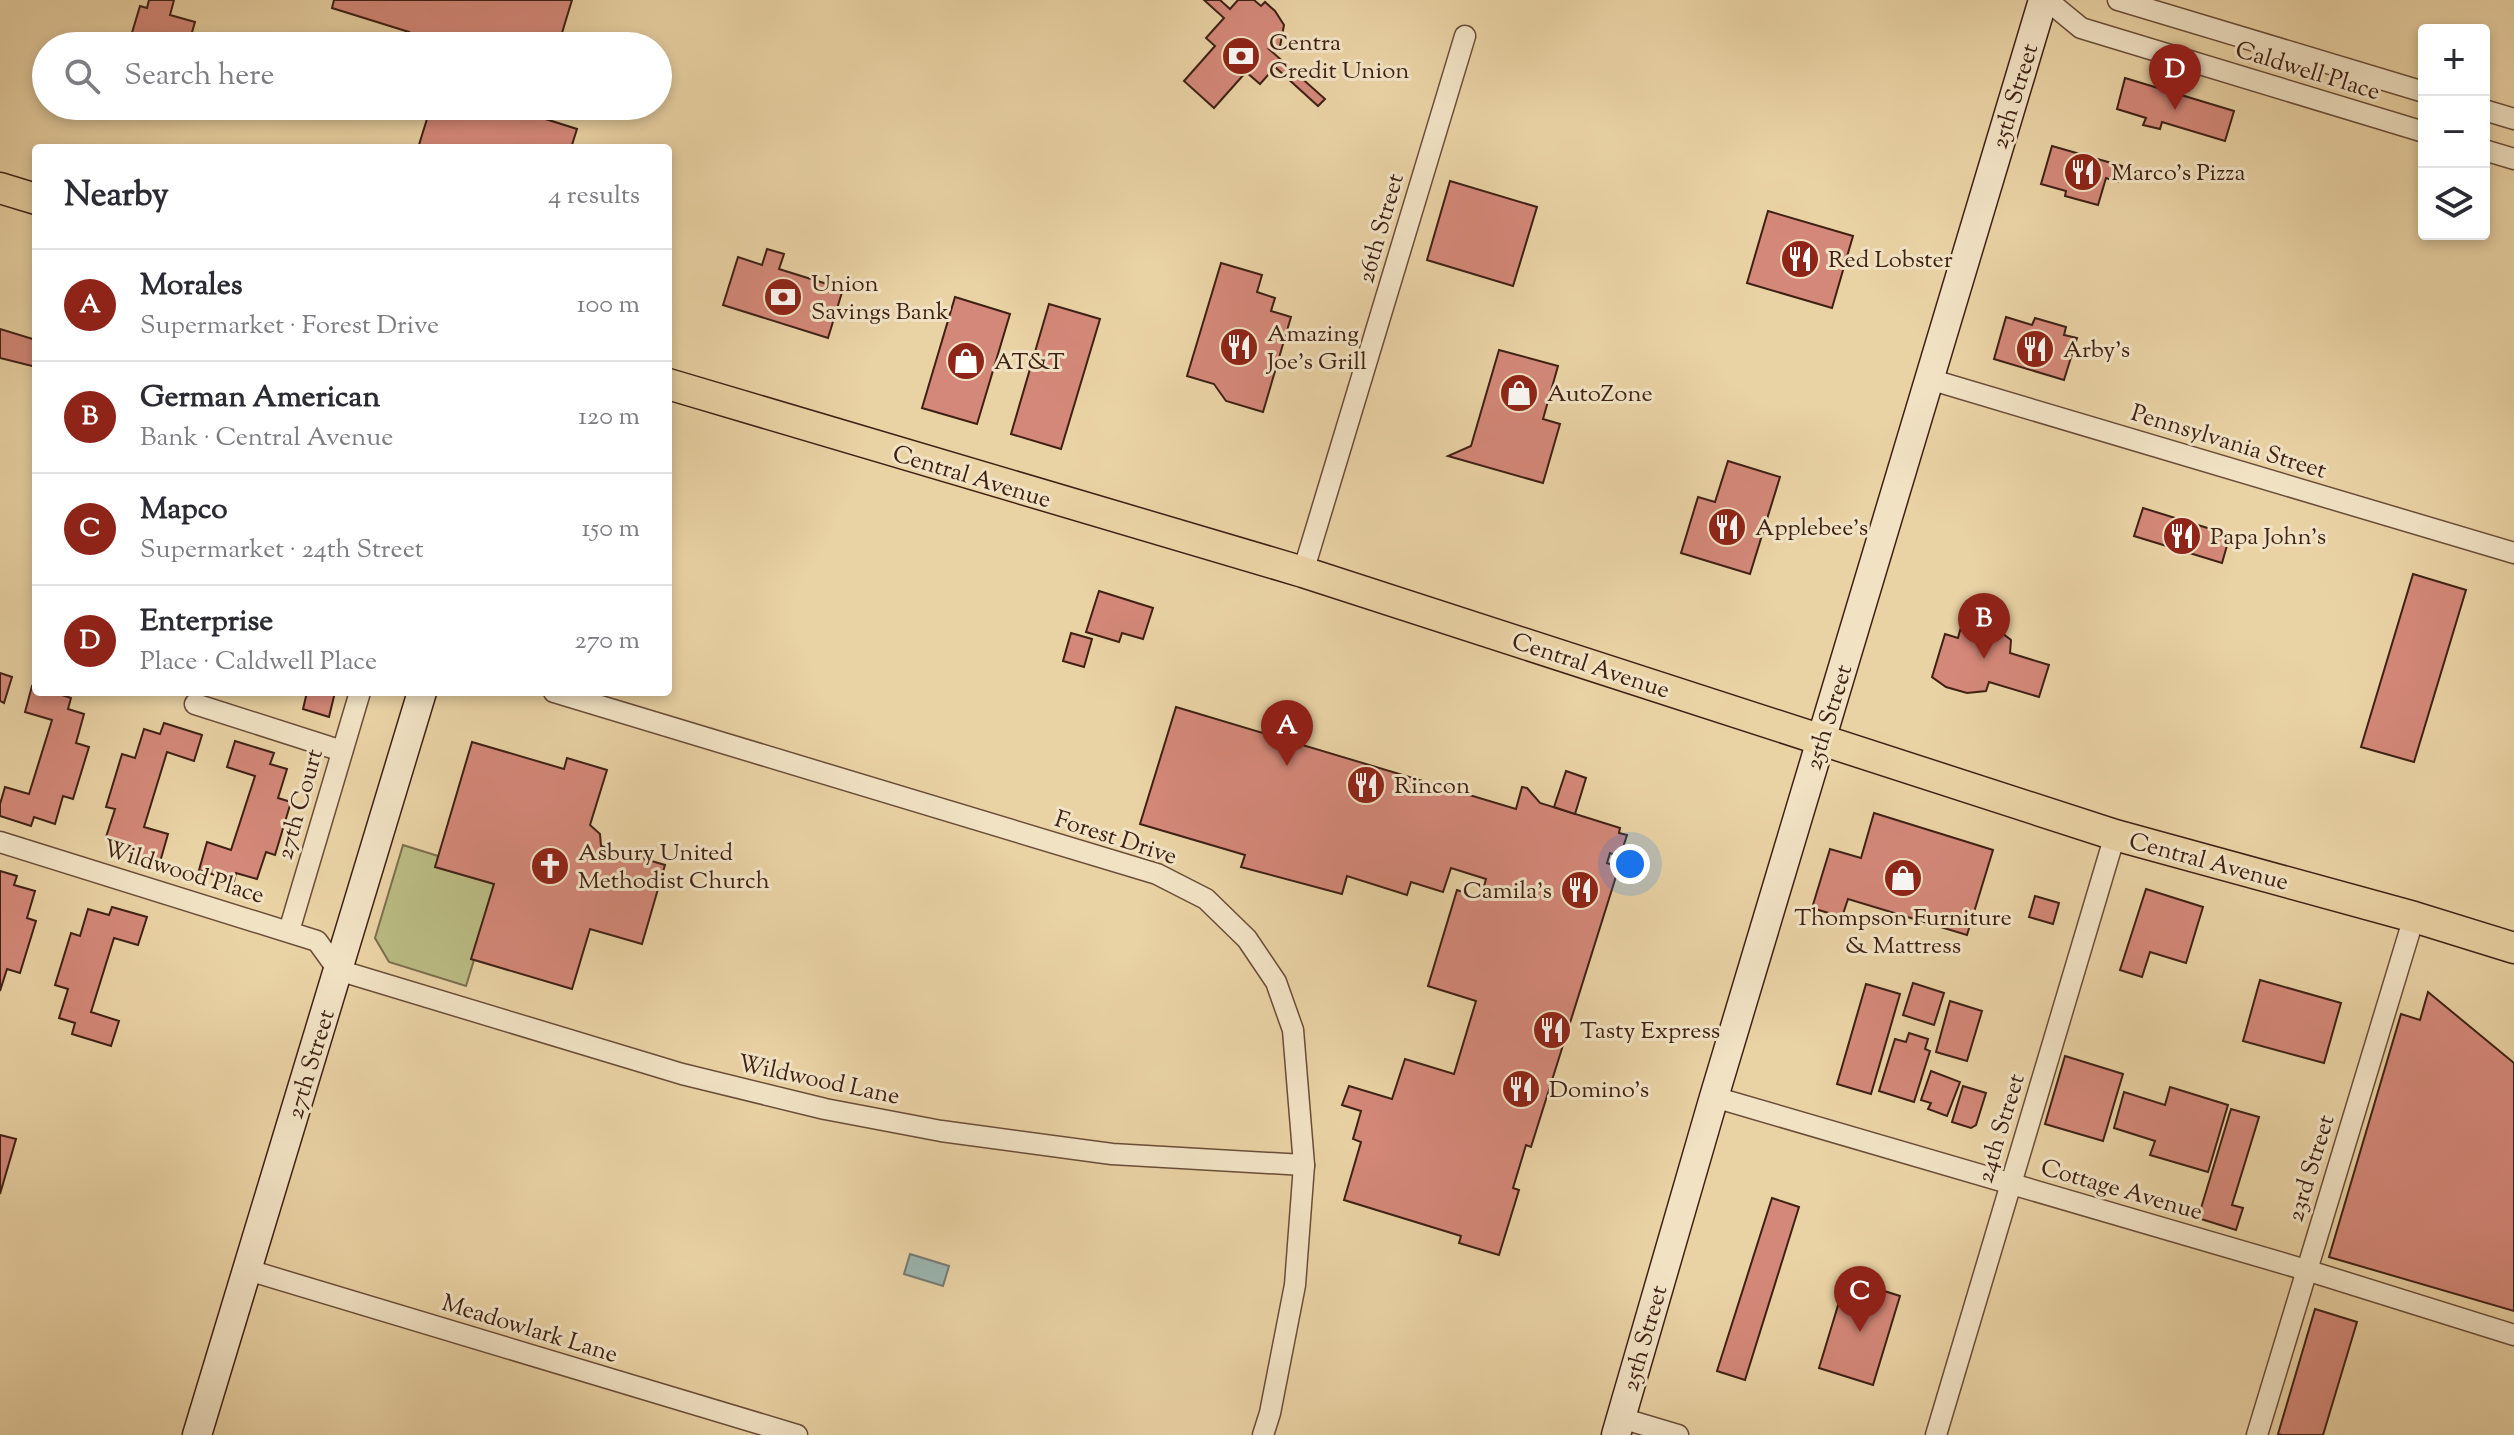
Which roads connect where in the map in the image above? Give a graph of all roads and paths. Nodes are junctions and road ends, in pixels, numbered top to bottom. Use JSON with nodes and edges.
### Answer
{"nodes":[{"id":1,"x":2045,"y":0,"type":"edge"},
{"id":2,"x":2118,"y":0,"type":"edge"},
{"id":3,"x":1465,"y":36,"type":"dead end"},
{"id":4,"x":2418,"y":90,"type":"edge"},
{"id":5,"x":2490,"y":112,"type":"edge"},
{"id":6,"x":2514,"y":119,"type":"edge"},
{"id":7,"x":2418,"y":130,"type":"edge"},
{"id":8,"x":2490,"y":152,"type":"edge"},
{"id":9,"x":2514,"y":159,"type":"edge"},
{"id":10,"x":0,"y":188,"type":"edge"},
{"id":11,"x":32,"y":198,"type":"edge"},
{"id":12,"x":1929,"y":379,"type":"junction"},
{"id":13,"x":672,"y":385,"type":"edge"},
{"id":14,"x":2514,"y":553,"type":"edge"},
{"id":15,"x":1303,"y":572,"type":"junction"},
{"id":16,"x":359,"y":696,"type":"edge"},
{"id":17,"x":421,"y":696,"type":"edge"},
{"id":18,"x":567,"y":696,"type":"edge"},
{"id":19,"x":195,"y":704,"type":"dead end"},
{"id":20,"x":1822,"y":739,"type":"junction"},
{"id":21,"x":342,"y":751,"type":"junction"},
{"id":22,"x":2115,"y":835,"type":"junction"},
{"id":23,"x":0,"y":842,"type":"edge"},
{"id":24,"x":2414,"y":917,"type":"junction"},
{"id":25,"x":289,"y":931,"type":"junction"},
{"id":26,"x":2514,"y":948,"type":"edge"},
{"id":27,"x":338,"y":970,"type":"junction"},
{"id":28,"x":1714,"y":1097,"type":"junction"},
{"id":29,"x":1304,"y":1165,"type":"junction"},
{"id":30,"x":2011,"y":1184,"type":"junction"},
{"id":31,"x":248,"y":1270,"type":"junction"},
{"id":32,"x":2306,"y":1270,"type":"junction"},
{"id":33,"x":2514,"y":1335,"type":"edge"},
{"id":34,"x":1619,"y":1426,"type":"edge"},
{"id":35,"x":197,"y":1435,"type":"edge"},
{"id":36,"x":797,"y":1435,"type":"edge"},
{"id":37,"x":1263,"y":1435,"type":"edge"},
{"id":38,"x":1678,"y":1435,"type":"edge"},
{"id":39,"x":1936,"y":1435,"type":"edge"},
{"id":40,"x":2257,"y":1435,"type":"edge"}],
"edges":[{"from":1,"to":7,"type":"street","name":"Caldwell Place"},
{"from":1,"to":12,"type":"main road","name":"25th Street"},
{"from":2,"to":4,"type":"street","name":"Caldwell Place"},
{"from":3,"to":15,"type":"street","name":"26th Street"},
{"from":5,"to":6,"type":"street"},
{"from":8,"to":9,"type":"street"},
{"from":10,"to":11,"type":"main road"},
{"from":12,"to":14,"type":"street","name":"Pennsylvania Street"},
{"from":12,"to":20,"type":"main road","name":"25th Street"},
{"from":13,"to":15,"type":"main road","name":"Central Avenue"},
{"from":15,"to":20,"type":"main road","name":"Central Avenue"},
{"from":16,"to":21,"type":"street","name":"27th Court"},
{"from":17,"to":27,"type":"main road","name":"27th Street"},
{"from":18,"to":29,"type":"street","name":"Forest Drive"},
{"from":19,"to":21,"type":"street"},
{"from":20,"to":22,"type":"main road","name":"Central Avenue"},
{"from":20,"to":28,"type":"main road","name":"25th Street"},
{"from":21,"to":25,"type":"street","name":"27th Court"},
{"from":22,"to":24,"type":"main road","name":"Central Avenue"},
{"from":22,"to":30,"type":"street","name":"24th Street"},
{"from":23,"to":25,"type":"street","name":"Wildwood Place"},
{"from":24,"to":26,"type":"main road","name":"Central Avenue"},
{"from":24,"to":32,"type":"street","name":"23rd Street"},
{"from":25,"to":27,"type":"street","name":"Wildwood Place"},
{"from":27,"to":29,"type":"street","name":"Wildwood Lane"},
{"from":27,"to":31,"type":"main road","name":"27th Street"},
{"from":28,"to":30,"type":"street","name":"Cottage Avenue"},
{"from":28,"to":34,"type":"main road","name":"25th Street"},
{"from":29,"to":37,"type":"street","name":"Forest Drive"},
{"from":30,"to":32,"type":"street","name":"Cottage Avenue"},
{"from":30,"to":39,"type":"street","name":"24th Street"},
{"from":31,"to":35,"type":"main road","name":"27th Street"},
{"from":31,"to":36,"type":"street","name":"Meadowlark Lane"},
{"from":32,"to":33,"type":"street","name":"Cottage Avenue"},
{"from":32,"to":40,"type":"street","name":"23rd Street"},
{"from":34,"to":38,"type":"street"}]}
